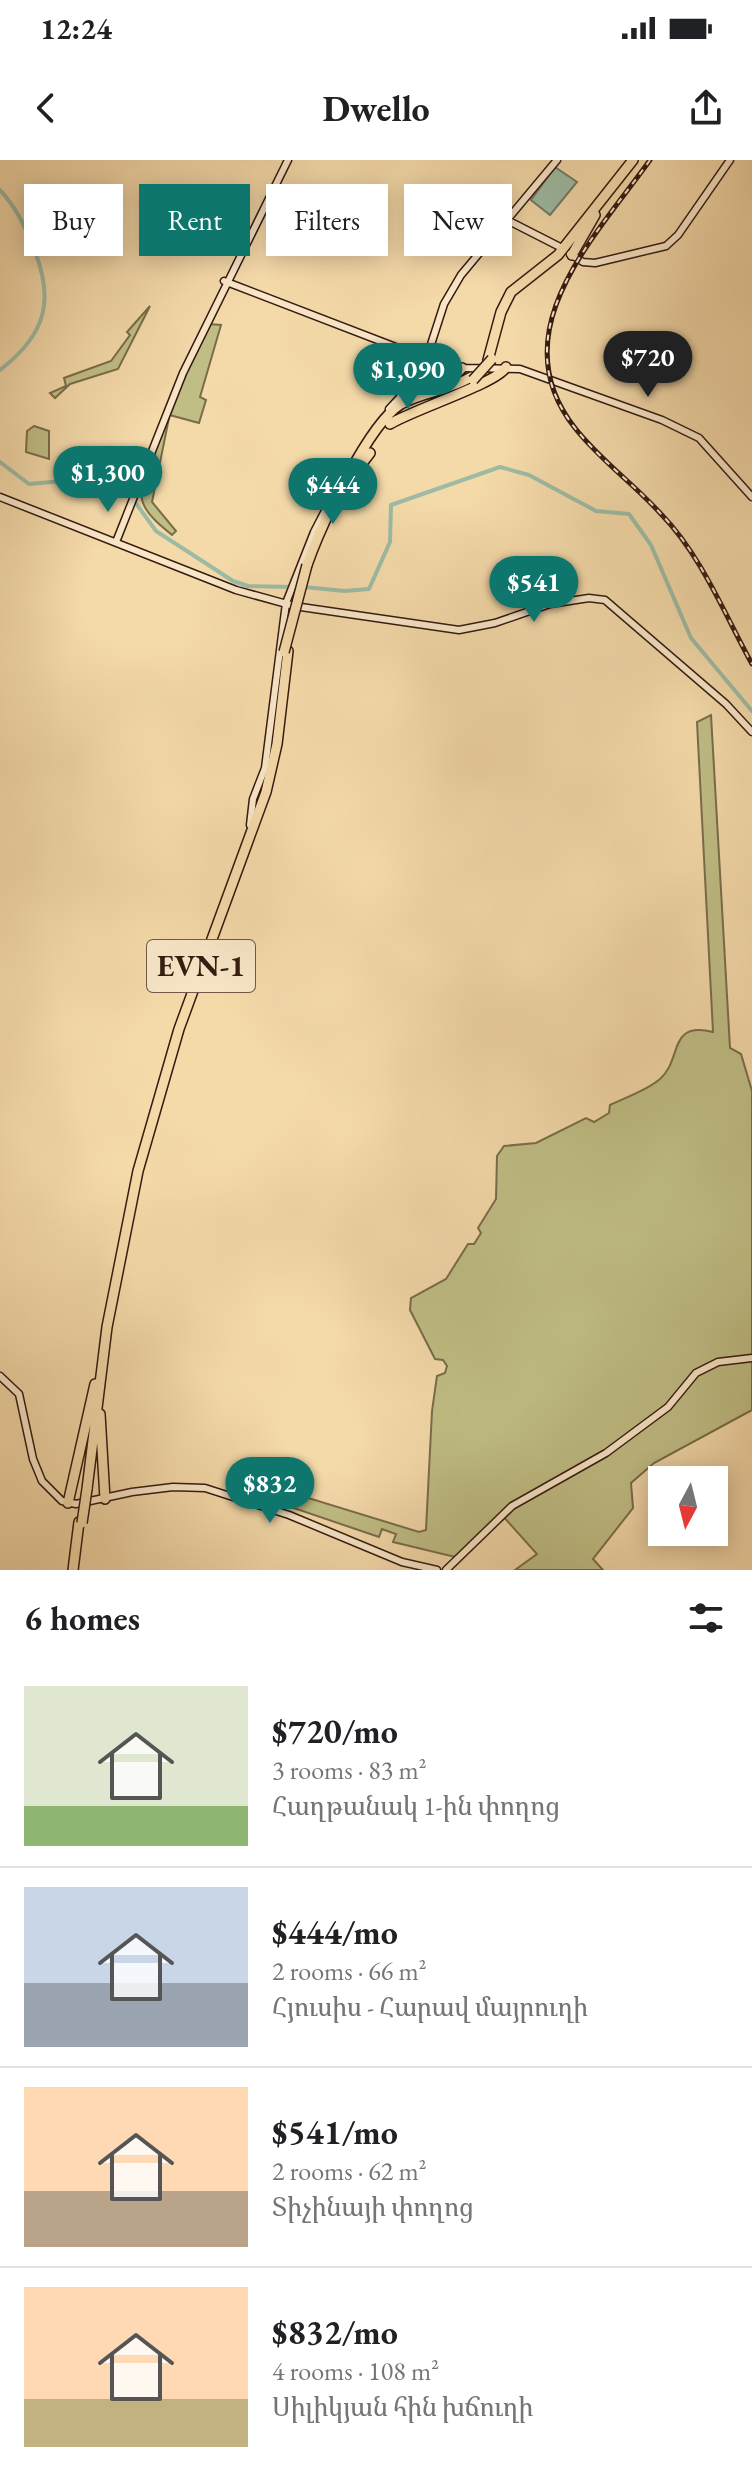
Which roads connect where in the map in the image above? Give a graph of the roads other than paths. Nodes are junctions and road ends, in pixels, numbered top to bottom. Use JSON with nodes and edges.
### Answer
{"nodes":[{"id":1,"x":286,"y":160,"type":"edge"},
{"id":2,"x":557,"y":160,"type":"edge"},
{"id":3,"x":636,"y":160,"type":"edge"},
{"id":4,"x":730,"y":160,"type":"edge"},
{"id":5,"x":512,"y":214,"type":"edge"},
{"id":6,"x":595,"y":215,"type":"junction"},
{"id":7,"x":512,"y":223,"type":"edge"},
{"id":8,"x":560,"y":247,"type":"dead end"},
{"id":9,"x":571,"y":254,"type":"joint"},
{"id":10,"x":478,"y":256,"type":"edge"},
{"id":11,"x":226,"y":281,"type":"junction"},
{"id":12,"x":429,"y":359,"type":"junction"},
{"id":13,"x":490,"y":360,"type":"junction"},
{"id":14,"x":506,"y":367,"type":"junction"},
{"id":15,"x":462,"y":368,"type":"junction"},
{"id":16,"x":472,"y":378,"type":"junction"},
{"id":17,"x":404,"y":409,"type":"junction"},
{"id":18,"x":390,"y":424,"type":"junction"},
{"id":19,"x":352,"y":464,"type":"junction"},
{"id":20,"x":350,"y":479,"type":"junction"},
{"id":21,"x":0,"y":497,"type":"edge"},
{"id":22,"x":752,"y":497,"type":"edge"},
{"id":23,"x":115,"y":541,"type":"junction"},
{"id":24,"x":309,"y":566,"type":"junction"},
{"id":25,"x":286,"y":603,"type":"junction"},
{"id":26,"x":286,"y":651,"type":"junction"},
{"id":27,"x":752,"y":732,"type":"edge"},
{"id":28,"x":265,"y":783,"type":"junction"},
{"id":29,"x":253,"y":799,"type":"junction"},
{"id":30,"x":250,"y":825,"type":"junction"},
{"id":31,"x":752,"y":1358,"type":"edge"},
{"id":32,"x":0,"y":1376,"type":"edge"},
{"id":33,"x":95,"y":1384,"type":"junction"},
{"id":34,"x":98,"y":1397,"type":"junction"},
{"id":35,"x":85,"y":1489,"type":"junction"},
{"id":36,"x":105,"y":1499,"type":"junction"},
{"id":37,"x":68,"y":1503,"type":"junction"},
{"id":38,"x":74,"y":1570,"type":"edge"},
{"id":39,"x":437,"y":1570,"type":"edge"},
{"id":40,"x":446,"y":1570,"type":"edge"}],
"edges":[{"from":1,"to":11,"type":"street"},
{"from":2,"to":5,"type":"street","number":"EVN-1"},
{"from":3,"to":6,"type":"highway"},
{"from":3,"to":13,"type":"highway"},
{"from":4,"to":9,"type":"street"},
{"from":6,"to":9,"type":"highway"},
{"from":6,"to":13,"type":"highway"},
{"from":7,"to":8,"type":"street"},
{"from":10,"to":12,"type":"street","number":"EVN-1"},
{"from":11,"to":12,"type":"street"},
{"from":11,"to":23,"type":"street"},
{"from":12,"to":15,"type":"street"},
{"from":12,"to":19,"type":"street","number":"EVN-1"},
{"from":13,"to":16,"type":"highway","bridge":true},
{"from":14,"to":15,"type":"street"},
{"from":14,"to":17,"type":"highway"},
{"from":14,"to":22,"type":"street"},
{"from":15,"to":17,"type":"highway"},
{"from":16,"to":17,"type":"highway"},
{"from":16,"to":18,"type":"highway"},
{"from":17,"to":18,"type":"highway"},
{"from":17,"to":19,"type":"highway"},
{"from":18,"to":20,"type":"highway"},
{"from":19,"to":20,"type":"highway","number":"EVN-1"},
{"from":19,"to":24,"type":"highway","number":"EVN-1"},
{"from":19,"to":25,"type":"street"},
{"from":20,"to":24,"type":"highway","number":"EVN-1"},
{"from":21,"to":23,"type":"street"},
{"from":23,"to":25,"type":"street"},
{"from":24,"to":26,"type":"highway","number":"EVN-1","bridge":true},
{"from":25,"to":27,"type":"street"},
{"from":25,"to":29,"type":"street"},
{"from":26,"to":28,"type":"highway","number":"EVN-1"},
{"from":26,"to":34,"type":"highway","number":"EVN-1"},
{"from":28,"to":29,"type":"street"},
{"from":28,"to":30,"type":"highway","number":"EVN-1"},
{"from":29,"to":30,"type":"street"},
{"from":30,"to":33,"type":"highway","number":"EVN-1"},
{"from":31,"to":40,"type":"street"},
{"from":32,"to":37,"type":"street"},
{"from":33,"to":35,"type":"highway","number":"EVN-1"},
{"from":33,"to":37,"type":"highway"},
{"from":34,"to":35,"type":"highway","number":"EVN-1"},
{"from":34,"to":36,"type":"highway"},
{"from":35,"to":38,"type":"highway","number":"EVN-1","bridge":true},
{"from":36,"to":37,"type":"street"},
{"from":36,"to":39,"type":"street"}]}
